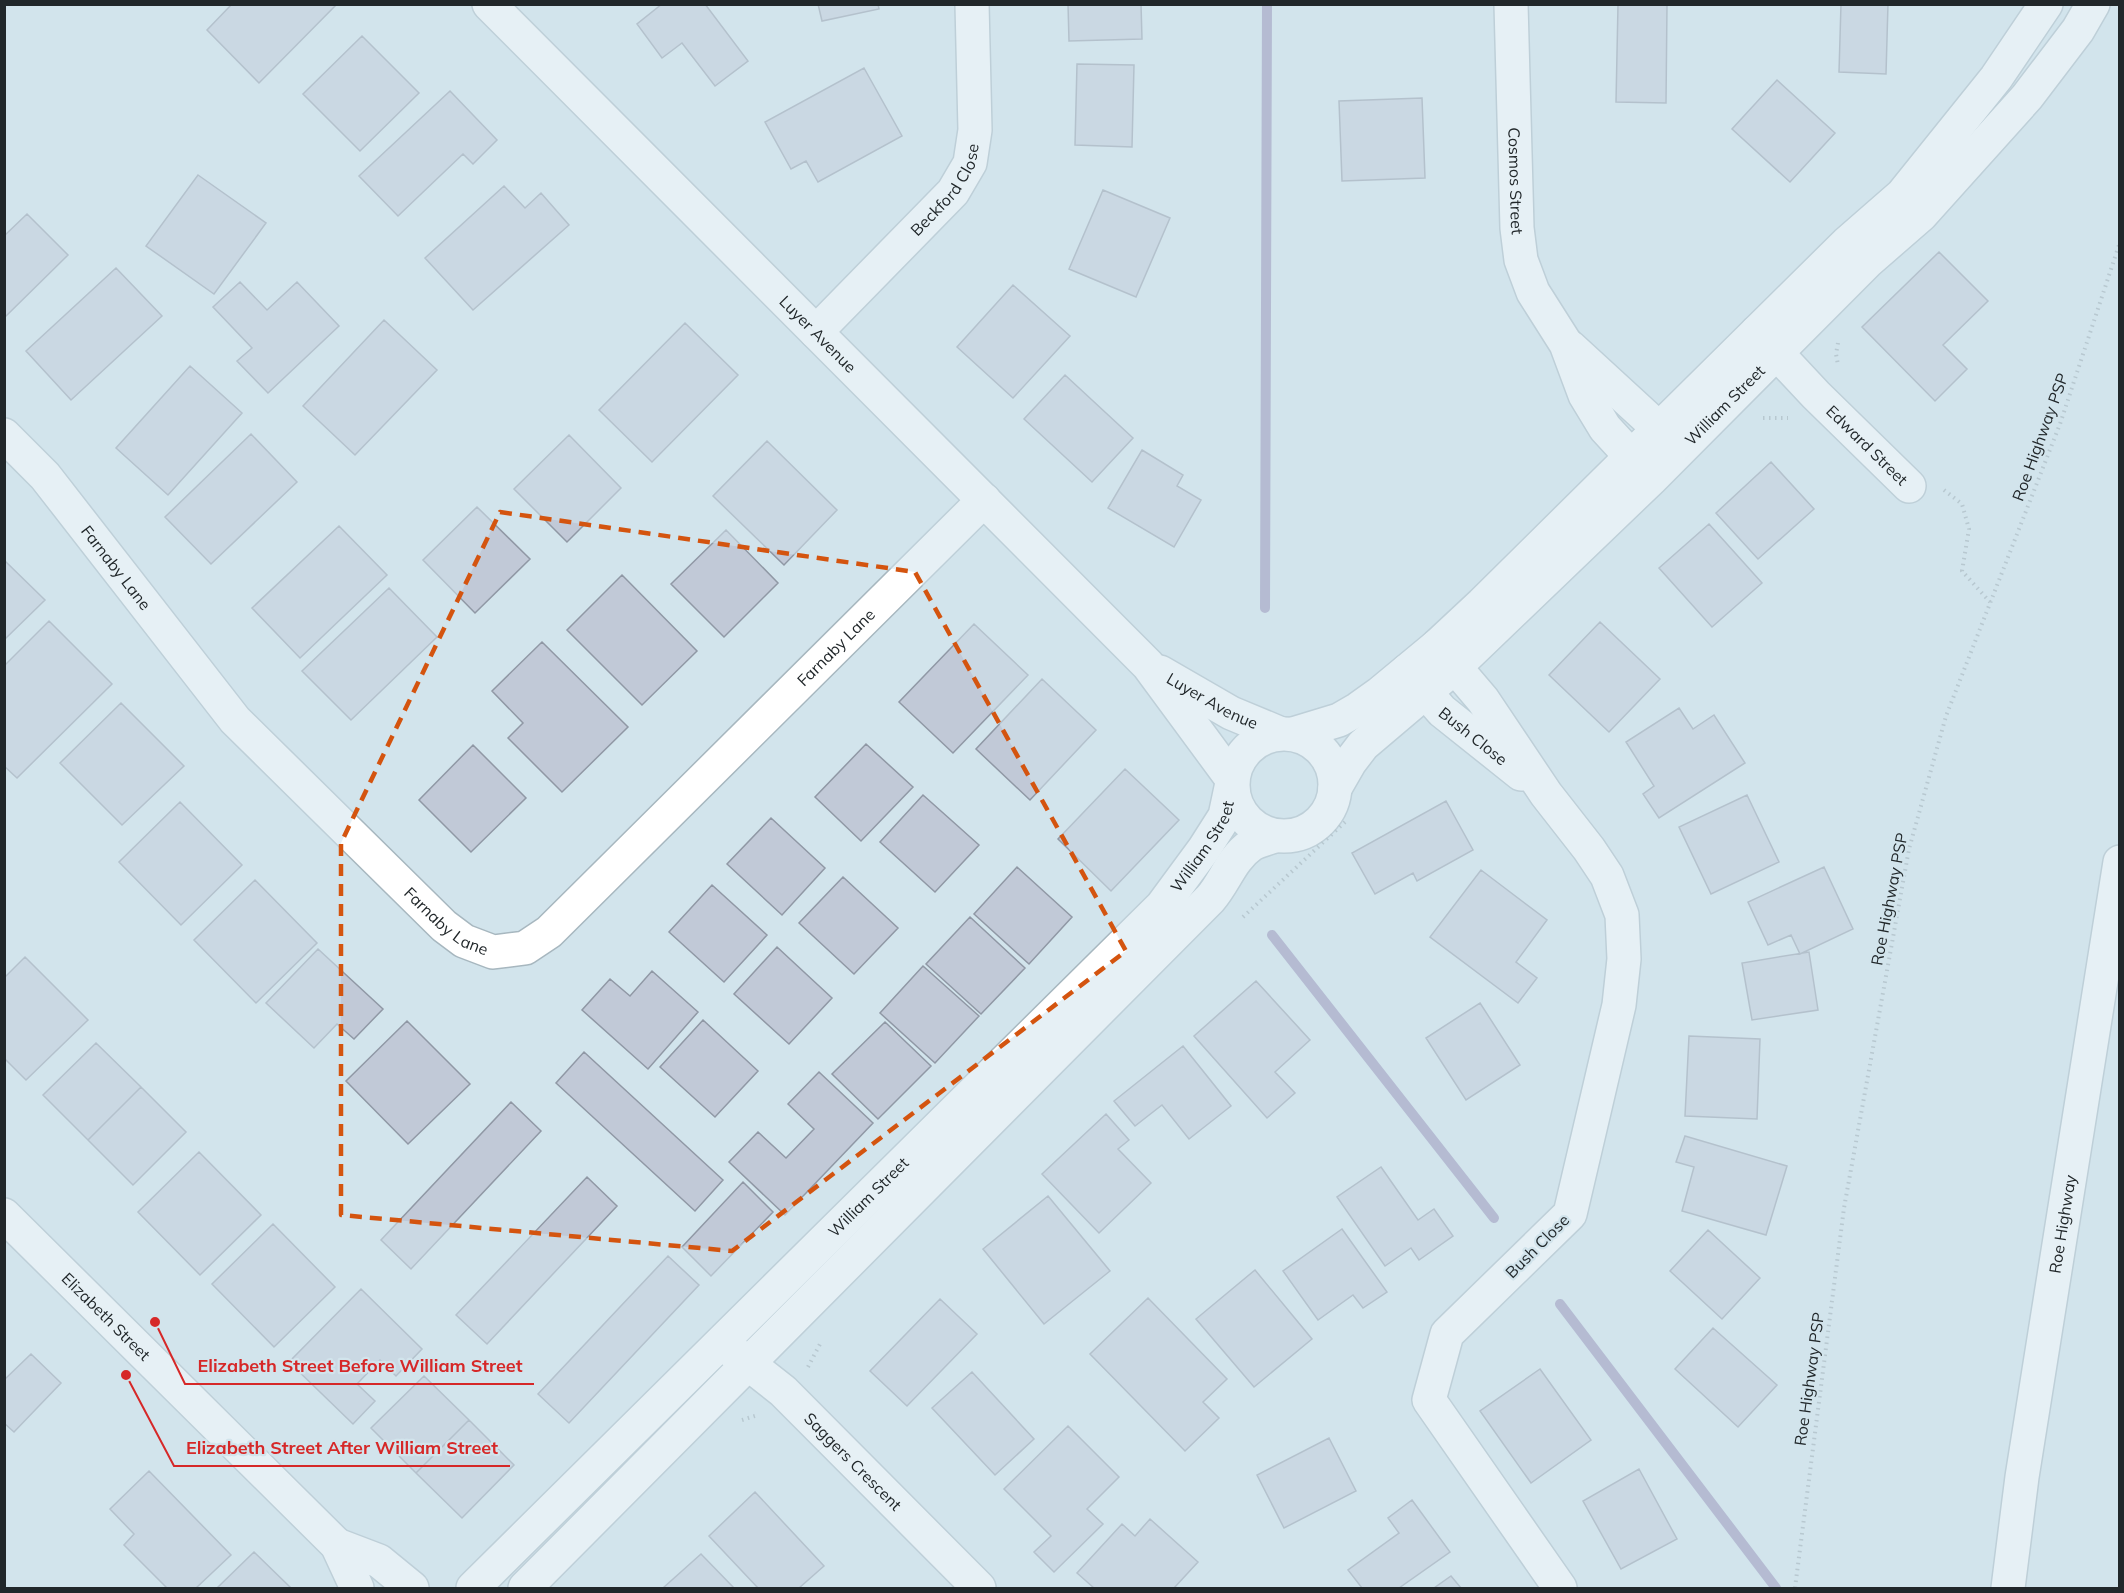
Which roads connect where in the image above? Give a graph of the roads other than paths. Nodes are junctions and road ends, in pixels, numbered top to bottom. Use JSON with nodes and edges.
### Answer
{"nodes":[{"id":1,"x":489,"y":4,"type":"edge"},
{"id":2,"x":972,"y":4,"type":"edge"},
{"id":3,"x":1511,"y":4,"type":"edge"},
{"id":4,"x":2046,"y":4,"type":"edge"},
{"id":5,"x":2093,"y":4,"type":"edge"},
{"id":6,"x":816,"y":332,"type":"junction"},
{"id":7,"x":1767,"y":343,"type":"junction"},
{"id":8,"x":1566,"y":344,"type":"junction"},
{"id":9,"x":4,"y":435,"type":"edge"},
{"id":10,"x":1670,"y":439,"type":"junction"},
{"id":11,"x":1641,"y":468,"type":"junction"},
{"id":12,"x":1909,"y":486,"type":"road end"},
{"id":13,"x":984,"y":500,"type":"junction"},
{"id":14,"x":1446,"y":656,"type":"junction"},
{"id":15,"x":1148,"y":665,"type":"junction"},
{"id":16,"x":1416,"y":681,"type":"junction"},
{"id":17,"x":1286,"y":734,"type":"junction"},
{"id":18,"x":1232,"y":781,"type":"junction"},
{"id":19,"x":1335,"y":788,"type":"junction"},
{"id":20,"x":1546,"y":794,"type":"junction"},
{"id":21,"x":1274,"y":836,"type":"junction"},
{"id":22,"x":2120,"y":862,"type":"edge"},
{"id":23,"x":4,"y":1215,"type":"edge"},
{"id":24,"x":722,"y":1343,"type":"junction"},
{"id":25,"x":748,"y":1364,"type":"junction"},
{"id":26,"x":624,"y":1489,"type":"junction"},
{"id":27,"x":551,"y":1512,"type":"junction"},
{"id":28,"x":337,"y":1545,"type":"junction"},
{"id":29,"x":481,"y":1586,"type":"edge"},
{"id":30,"x":357,"y":1588,"type":"edge"},
{"id":31,"x":412,"y":1588,"type":"edge"},
{"id":32,"x":525,"y":1588,"type":"edge"},
{"id":33,"x":979,"y":1588,"type":"edge"},
{"id":34,"x":1560,"y":1588,"type":"edge"},
{"id":35,"x":2008,"y":1588,"type":"edge"}],
"edges":[{"from":1,"to":6,"type":"main road","name":"Luyer Avenue"},
{"from":2,"to":6,"type":"main road","name":"Beckford Close"},
{"from":3,"to":8,"type":"main road","name":"Cosmos Street"},
{"from":4,"to":7,"type":"main road","name":"William Street"},
{"from":5,"to":7,"type":"main road","name":"William Street"},
{"from":6,"to":13,"type":"main road","name":"Luyer Avenue"},
{"from":7,"to":10,"type":"main road","name":"William Street"},
{"from":7,"to":12,"type":"main road","name":"Edward Street"},
{"from":8,"to":10,"type":"main road","name":"Cosmos Street"},
{"from":8,"to":11,"type":"main road","name":"Cosmos Street"},
{"from":9,"to":13,"type":"main road","name":"Farnaby Lane"},
{"from":10,"to":11,"type":"main road","name":"William Street"},
{"from":11,"to":14,"type":"main road","name":"William Street"},
{"from":13,"to":15,"type":"main road","name":"Luyer Avenue"},
{"from":14,"to":16,"type":"main road","name":"William Street"},
{"from":14,"to":20,"type":"main road","name":"Bush Close"},
{"from":15,"to":17,"type":"main road","name":"Luyer Avenue"},
{"from":15,"to":18,"type":"main road","name":"Luyer Avenue"},
{"from":16,"to":17,"type":"main road","name":"William Street"},
{"from":16,"to":19,"type":"main road","name":"William Street"},
{"from":16,"to":20,"type":"main road","name":"Bush Close"},
{"from":17,"to":18,"type":"main road"},
{"from":17,"to":19,"type":"main road"},
{"from":18,"to":21,"type":"main road"},
{"from":18,"to":24,"type":"main road","name":"William Street"},
{"from":19,"to":21,"type":"main road"},
{"from":20,"to":34,"type":"main road","name":"Bush Close"},
{"from":21,"to":25,"type":"main road","name":"William Street"},
{"from":22,"to":35,"type":"main road","name":"Roe Highway"},
{"from":23,"to":28,"type":"main road","name":"Elizabeth Street"},
{"from":24,"to":25,"type":"main road","name":"Saggers Crescent"},
{"from":24,"to":27,"type":"main road","name":"William Street"},
{"from":25,"to":26,"type":"main road","name":"William Street"},
{"from":25,"to":27,"type":"main road"},
{"from":25,"to":33,"type":"main road","name":"Saggers Crescent"},
{"from":26,"to":29,"type":"main road"},
{"from":26,"to":32,"type":"main road","name":"William Street"},
{"from":27,"to":29,"type":"main road","name":"William Street"},
{"from":28,"to":30,"type":"main road","name":"Elizabeth Street"},
{"from":28,"to":31,"type":"main road","name":"Elizabeth Street"}]}
